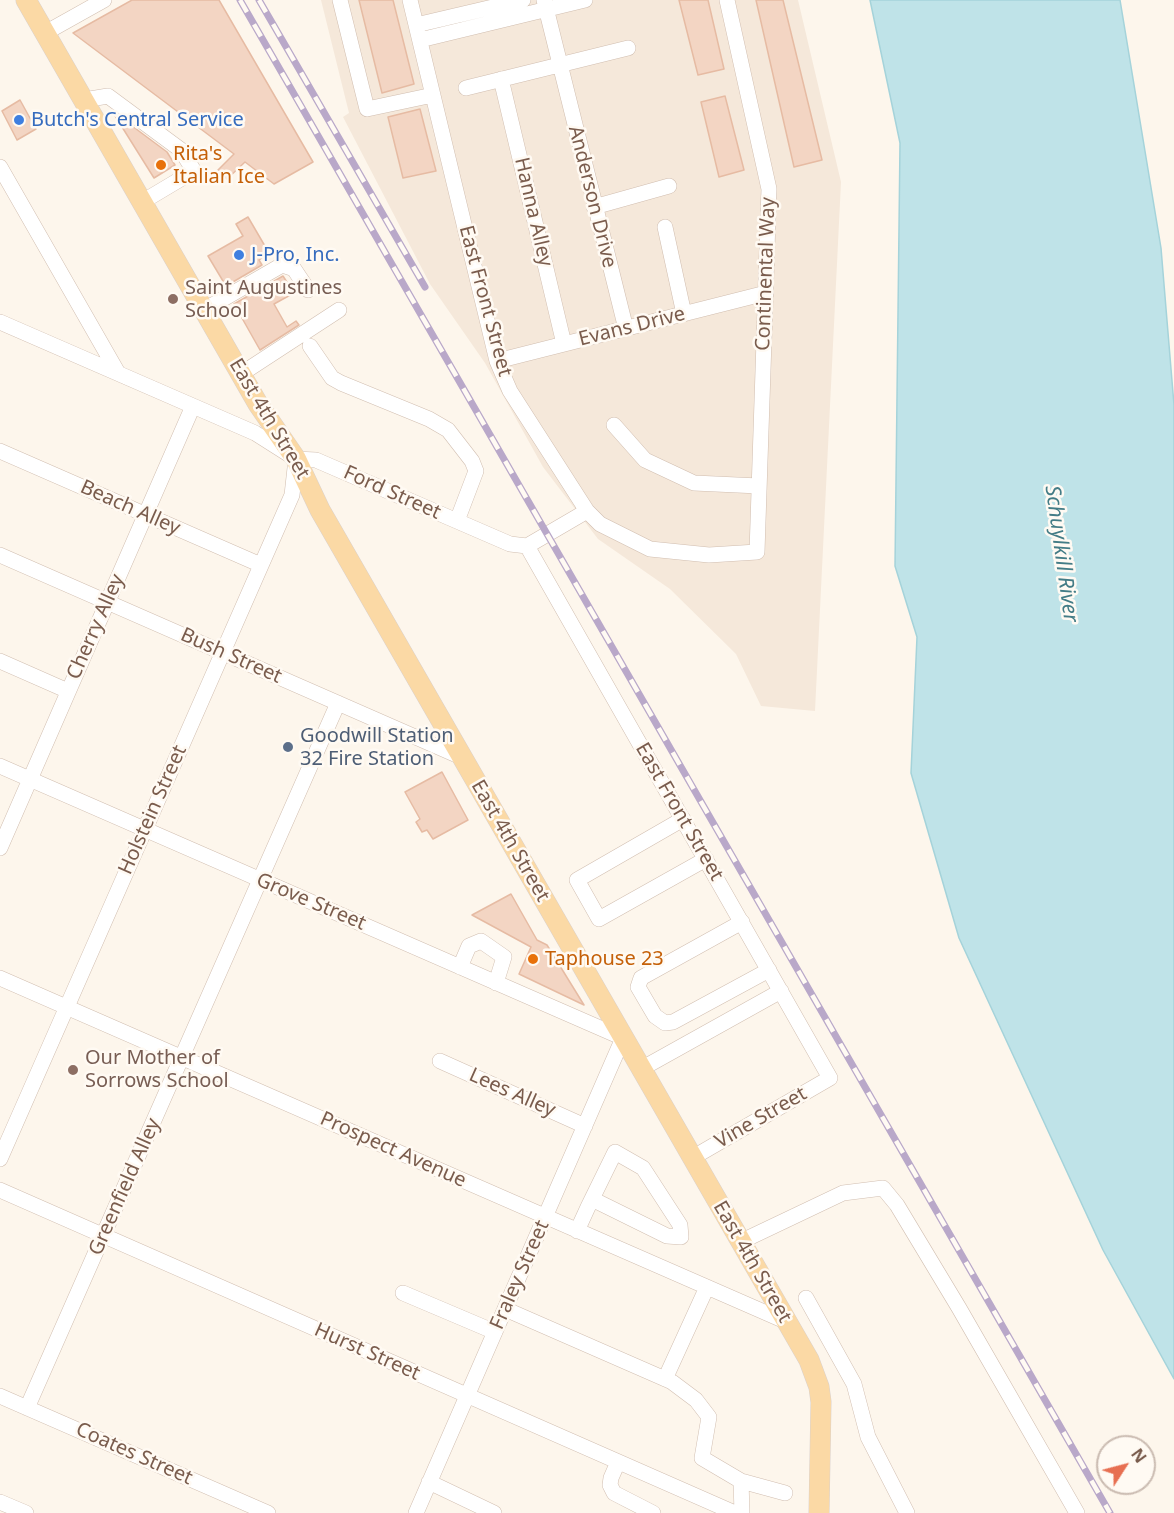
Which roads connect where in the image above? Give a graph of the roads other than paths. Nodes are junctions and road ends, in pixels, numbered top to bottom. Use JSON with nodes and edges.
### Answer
{"nodes":[{"id":1,"x":26,"y":0,"type":"edge"},
{"id":2,"x":104,"y":0,"type":"edge"},
{"id":3,"x":340,"y":0,"type":"edge"},
{"id":4,"x":410,"y":0,"type":"edge"},
{"id":5,"x":523,"y":0,"type":"edge"},
{"id":6,"x":585,"y":0,"type":"edge"},
{"id":7,"x":727,"y":0,"type":"edge"},
{"id":8,"x":545,"y":5,"type":"edge"},
{"id":9,"x":418,"y":32,"type":"junction"},
{"id":10,"x":45,"y":33,"type":"junction"},
{"id":11,"x":627,"y":48,"type":"dead end"},
{"id":12,"x":560,"y":66,"type":"junction"},
{"id":13,"x":501,"y":80,"type":"junction"},
{"id":14,"x":466,"y":88,"type":"dead end"},
{"id":15,"x":433,"y":95,"type":"junction"},
{"id":16,"x":84,"y":100,"type":"junction"},
{"id":17,"x":0,"y":167,"type":"edge"},
{"id":18,"x":669,"y":186,"type":"dead end"},
{"id":19,"x":142,"y":202,"type":"junction"},
{"id":20,"x":594,"y":207,"type":"junction"},
{"id":21,"x":665,"y":227,"type":"dead end"},
{"id":22,"x":308,"y":290,"type":"dead end"},
{"id":23,"x":766,"y":293,"type":"junction"},
{"id":24,"x":204,"y":310,"type":"junction"},
{"id":25,"x":339,"y":310,"type":"dead end"},
{"id":26,"x":684,"y":314,"type":"junction"},
{"id":27,"x":0,"y":322,"type":"edge"},
{"id":28,"x":626,"y":328,"type":"junction"},
{"id":29,"x":564,"y":344,"type":"junction"},
{"id":30,"x":310,"y":346,"type":"dead end"},
{"id":31,"x":497,"y":361,"type":"junction"},
{"id":32,"x":118,"y":373,"type":"junction"},
{"id":33,"x":241,"y":374,"type":"junction"},
{"id":34,"x":193,"y":406,"type":"junction"},
{"id":35,"x":614,"y":425,"type":"dead end"},
{"id":36,"x":0,"y":451,"type":"edge"},
{"id":37,"x":296,"y":459,"type":"junction"},
{"id":38,"x":759,"y":486,"type":"junction"},
{"id":39,"x":587,"y":512,"type":"junction"},
{"id":40,"x":145,"y":515,"type":"junction"},
{"id":41,"x":456,"y":521,"type":"junction"},
{"id":42,"x":527,"y":546,"type":"junction"},
{"id":43,"x":757,"y":552,"type":"joint"},
{"id":44,"x":0,"y":555,"type":"edge"},
{"id":45,"x":261,"y":565,"type":"junction"},
{"id":46,"x":107,"y":602,"type":"junction"},
{"id":47,"x":223,"y":652,"type":"junction"},
{"id":48,"x":0,"y":661,"type":"edge"},
{"id":49,"x":68,"y":691,"type":"junction"},
{"id":50,"x":338,"y":703,"type":"junction"},
{"id":51,"x":462,"y":757,"type":"junction"},
{"id":52,"x":0,"y":766,"type":"edge"},
{"id":53,"x":30,"y":779,"type":"junction"},
{"id":54,"x":683,"y":819,"type":"junction"},
{"id":55,"x":145,"y":830,"type":"junction"},
{"id":56,"x":0,"y":848,"type":"edge"},
{"id":57,"x":706,"y":859,"type":"junction"},
{"id":58,"x":260,"y":880,"type":"junction"},
{"id":59,"x":742,"y":922,"type":"junction"},
{"id":60,"x":460,"y":967,"type":"junction"},
{"id":61,"x":768,"y":970,"type":"junction"},
{"id":62,"x":0,"y":978,"type":"edge"},
{"id":63,"x":496,"y":983,"type":"junction"},
{"id":64,"x":781,"y":991,"type":"junction"},
{"id":65,"x":67,"y":1007,"type":"junction"},
{"id":66,"x":623,"y":1038,"type":"junction"},
{"id":67,"x":182,"y":1058,"type":"junction"},
{"id":68,"x":440,"y":1061,"type":"dead end"},
{"id":69,"x":641,"y":1069,"type":"junction"},
{"id":70,"x":830,"y":1078,"type":"joint"},
{"id":71,"x":585,"y":1126,"type":"junction"},
{"id":72,"x":692,"y":1158,"type":"junction"},
{"id":73,"x":0,"y":1159,"type":"edge"},
{"id":74,"x":0,"y":1190,"type":"edge"},
{"id":75,"x":592,"y":1199,"type":"junction"},
{"id":76,"x":545,"y":1217,"type":"junction"},
{"id":77,"x":577,"y":1231,"type":"junction"},
{"id":78,"x":103,"y":1236,"type":"junction"},
{"id":79,"x":740,"y":1242,"type":"junction"},
{"id":80,"x":707,"y":1287,"type":"junction"},
{"id":81,"x":403,"y":1293,"type":"dead end"},
{"id":82,"x":806,"y":1298,"type":"dead end"},
{"id":83,"x":505,"y":1310,"type":"junction"},
{"id":84,"x":787,"y":1322,"type":"junction"},
{"id":85,"x":495,"y":1332,"type":"junction"},
{"id":86,"x":665,"y":1379,"type":"junction"},
{"id":87,"x":0,"y":1396,"type":"edge"},
{"id":88,"x":467,"y":1396,"type":"junction"},
{"id":89,"x":27,"y":1408,"type":"junction"},
{"id":90,"x":618,"y":1462,"type":"junction"},
{"id":91,"x":741,"y":1481,"type":"junction"},
{"id":92,"x":429,"y":1482,"type":"junction"},
{"id":93,"x":785,"y":1493,"type":"dead end"},
{"id":94,"x":0,"y":1502,"type":"edge"},
{"id":95,"x":26,"y":1513,"type":"edge"},
{"id":96,"x":268,"y":1513,"type":"edge"},
{"id":97,"x":416,"y":1513,"type":"edge"},
{"id":98,"x":494,"y":1513,"type":"edge"},
{"id":99,"x":653,"y":1513,"type":"edge"},
{"id":100,"x":735,"y":1513,"type":"edge"},
{"id":101,"x":742,"y":1513,"type":"edge"},
{"id":102,"x":819,"y":1513,"type":"edge"},
{"id":103,"x":907,"y":1513,"type":"edge"},
{"id":104,"x":1077,"y":1513,"type":"edge"}],
"edges":[{"from":1,"to":10,"type":"main road","name":"East 4th Street"},
{"from":2,"to":10,"type":"street"},
{"from":3,"to":15,"type":"street"},
{"from":4,"to":9,"type":"street","name":"East Front Street"},
{"from":5,"to":9,"type":"street"},
{"from":6,"to":8,"type":"street"},
{"from":7,"to":23,"type":"street","name":"Continental Way"},
{"from":8,"to":9,"type":"street"},
{"from":8,"to":12,"type":"street","name":"Anderson Drive"},
{"from":9,"to":15,"type":"street","name":"East Front Street"},
{"from":10,"to":16,"type":"main road","name":"East 4th Street"},
{"from":11,"to":12,"type":"street"},
{"from":12,"to":13,"type":"street"},
{"from":12,"to":20,"type":"street","name":"Anderson Drive"},
{"from":13,"to":14,"type":"street"},
{"from":13,"to":29,"type":"street","name":"Hanna Alley"},
{"from":15,"to":31,"type":"street","name":"East Front Street"},
{"from":16,"to":19,"type":"main road","name":"East 4th Street"},
{"from":16,"to":19,"type":"street"},
{"from":17,"to":32,"type":"street"},
{"from":18,"to":20,"type":"street"},
{"from":19,"to":24,"type":"main road","name":"East 4th Street"},
{"from":20,"to":28,"type":"street","name":"Anderson Drive"},
{"from":21,"to":26,"type":"street"},
{"from":22,"to":24,"type":"street"},
{"from":23,"to":26,"type":"street","name":"Evans Drive"},
{"from":23,"to":38,"type":"street","name":"Continental Way"},
{"from":24,"to":33,"type":"main road","name":"East 4th Street"},
{"from":25,"to":33,"type":"street"},
{"from":26,"to":28,"type":"street","name":"Evans Drive"},
{"from":27,"to":32,"type":"street","name":"Ford Street"},
{"from":28,"to":29,"type":"street","name":"Evans Drive"},
{"from":29,"to":31,"type":"street","name":"Evans Drive"},
{"from":30,"to":41,"type":"street"},
{"from":31,"to":39,"type":"street","name":"East Front Street"},
{"from":32,"to":34,"type":"street","name":"Ford Street"},
{"from":33,"to":37,"type":"main road","name":"East 4th Street"},
{"from":34,"to":37,"type":"street","name":"Ford Street"},
{"from":34,"to":40,"type":"street","name":"Cherry Alley"},
{"from":35,"to":38,"type":"street"},
{"from":36,"to":40,"type":"street","name":"Beach Alley"},
{"from":37,"to":41,"type":"street","name":"Ford Street"},
{"from":37,"to":45,"type":"street","name":"Holstein Street"},
{"from":37,"to":51,"type":"main road","name":"East 4th Street"},
{"from":38,"to":43,"type":"street","name":"Continental Way"},
{"from":39,"to":42,"type":"street"},
{"from":39,"to":43,"type":"street","name":"East Front Street"},
{"from":40,"to":45,"type":"street","name":"Beach Alley"},
{"from":40,"to":46,"type":"street","name":"Cherry Alley"},
{"from":41,"to":42,"type":"street","name":"Ford Street"},
{"from":42,"to":54,"type":"street","name":"East Front Street"},
{"from":44,"to":46,"type":"street","name":"Bush Street"},
{"from":45,"to":47,"type":"street","name":"Holstein Street"},
{"from":46,"to":47,"type":"street","name":"Bush Street"},
{"from":46,"to":49,"type":"street","name":"Cherry Alley"},
{"from":47,"to":50,"type":"street","name":"Bush Street"},
{"from":47,"to":55,"type":"street","name":"Holstein Street"},
{"from":48,"to":49,"type":"street"},
{"from":49,"to":53,"type":"street","name":"Cherry Alley"},
{"from":50,"to":51,"type":"street","name":"Bush Street"},
{"from":50,"to":58,"type":"street","name":"Greenfield Alley"},
{"from":51,"to":66,"type":"main road","name":"East 4th Street"},
{"from":52,"to":53,"type":"street","name":"Grove Street"},
{"from":53,"to":55,"type":"street","name":"Grove Street"},
{"from":53,"to":56,"type":"street","name":"Cherry Alley"},
{"from":54,"to":57,"type":"street","name":"East Front Street"},
{"from":54,"to":57,"type":"street"},
{"from":55,"to":58,"type":"street","name":"Grove Street"},
{"from":55,"to":65,"type":"street","name":"Holstein Street"},
{"from":57,"to":59,"type":"street","name":"East Front Street"},
{"from":58,"to":60,"type":"street","name":"Grove Street"},
{"from":58,"to":67,"type":"street","name":"Greenfield Alley"},
{"from":59,"to":61,"type":"street","name":"East Front Street"},
{"from":59,"to":61,"type":"street"},
{"from":60,"to":63,"type":"street","name":"Grove Street"},
{"from":60,"to":63,"type":"street"},
{"from":61,"to":64,"type":"street","name":"East Front Street"},
{"from":62,"to":65,"type":"street","name":"Prospect Avenue"},
{"from":63,"to":66,"type":"street","name":"Grove Street"},
{"from":64,"to":69,"type":"street"},
{"from":64,"to":70,"type":"street","name":"East Front Street"},
{"from":65,"to":67,"type":"street","name":"Prospect Avenue"},
{"from":65,"to":73,"type":"street","name":"Holstein Street"},
{"from":66,"to":69,"type":"main road","name":"East 4th Street"},
{"from":66,"to":71,"type":"street","name":"Fraley Street"},
{"from":67,"to":76,"type":"street","name":"Prospect Avenue"},
{"from":67,"to":78,"type":"street","name":"Greenfield Alley"},
{"from":68,"to":71,"type":"street","name":"Lees Alley"},
{"from":69,"to":72,"type":"main road","name":"East 4th Street"},
{"from":70,"to":72,"type":"street","name":"Vine Street"},
{"from":71,"to":76,"type":"street","name":"Fraley Street"},
{"from":72,"to":79,"type":"main road","name":"East 4th Street"},
{"from":74,"to":78,"type":"street","name":"Hurst Street"},
{"from":75,"to":75,"type":"street"},
{"from":75,"to":77,"type":"street"},
{"from":76,"to":77,"type":"street","name":"Prospect Avenue"},
{"from":76,"to":83,"type":"street","name":"Fraley Street"},
{"from":77,"to":80,"type":"street","name":"Prospect Avenue"},
{"from":78,"to":88,"type":"street","name":"Hurst Street"},
{"from":78,"to":89,"type":"street","name":"Greenfield Alley"},
{"from":79,"to":84,"type":"main road","name":"East 4th Street"},
{"from":79,"to":104,"type":"street"},
{"from":80,"to":84,"type":"street","name":"Prospect Avenue"},
{"from":80,"to":86,"type":"street"},
{"from":81,"to":85,"type":"street"},
{"from":82,"to":103,"type":"street"},
{"from":83,"to":85,"type":"street","name":"Fraley Street"},
{"from":83,"to":86,"type":"street"},
{"from":84,"to":102,"type":"main road","name":"East 4th Street"},
{"from":85,"to":88,"type":"street","name":"Fraley Street"},
{"from":86,"to":91,"type":"street"},
{"from":87,"to":89,"type":"street","name":"Coates Street"},
{"from":88,"to":90,"type":"street","name":"Hurst Street"},
{"from":88,"to":92,"type":"street","name":"Fraley Street"},
{"from":89,"to":96,"type":"street","name":"Coates Street"},
{"from":90,"to":99,"type":"street"},
{"from":90,"to":100,"type":"street","name":"Hurst Street"},
{"from":91,"to":93,"type":"street"},
{"from":91,"to":101,"type":"street"},
{"from":92,"to":97,"type":"street","name":"Fraley Street"},
{"from":92,"to":98,"type":"street"},
{"from":94,"to":95,"type":"street"}]}
